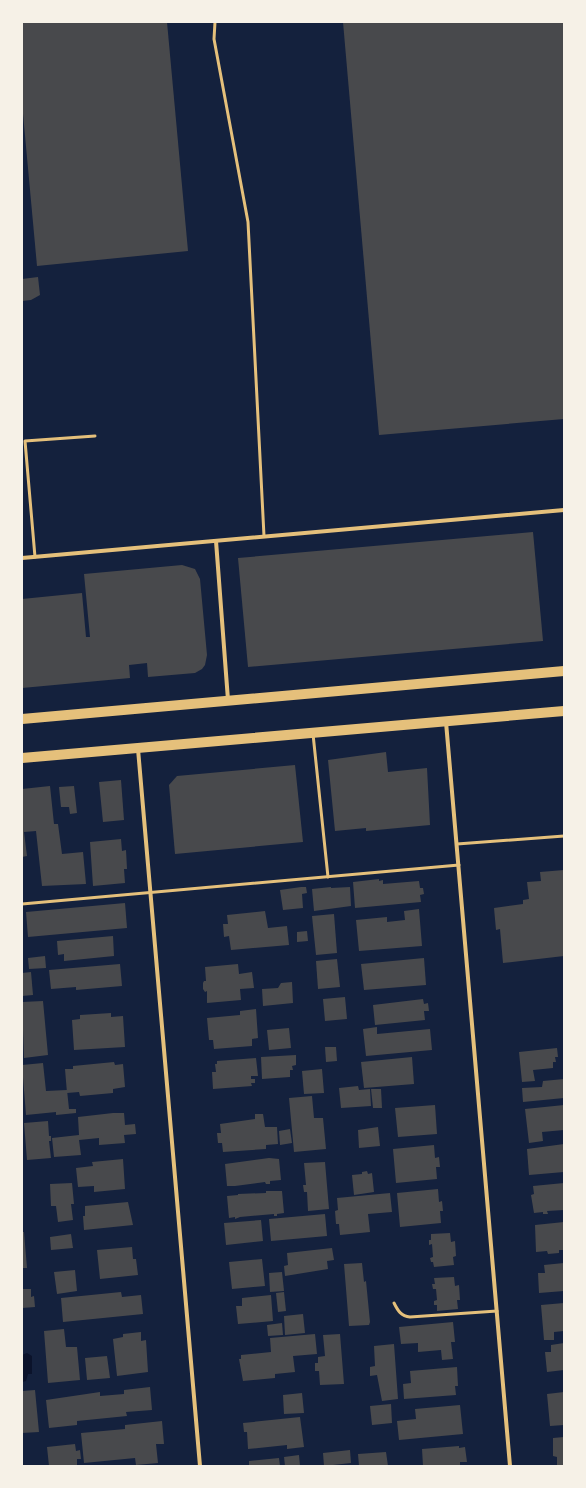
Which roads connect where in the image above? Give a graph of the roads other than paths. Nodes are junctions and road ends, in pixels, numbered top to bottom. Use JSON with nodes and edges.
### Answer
{"nodes":[{"id":1,"x":215,"y":22,"type":"edge"},
{"id":2,"x":96,"y":436,"type":"dead end"},
{"id":3,"x":564,"y":510,"type":"edge"},
{"id":4,"x":264,"y":536,"type":"junction"},
{"id":5,"x":216,"y":541,"type":"junction"},
{"id":6,"x":35,"y":557,"type":"junction"},
{"id":7,"x":22,"y":558,"type":"edge"},
{"id":8,"x":564,"y":671,"type":"edge"},
{"id":9,"x":228,"y":701,"type":"junction"},
{"id":10,"x":564,"y":711,"type":"edge"},
{"id":11,"x":22,"y":719,"type":"edge"},
{"id":12,"x":446,"y":721,"type":"junction"},
{"id":13,"x":313,"y":734,"type":"junction"},
{"id":14,"x":138,"y":748,"type":"junction"},
{"id":15,"x":22,"y":758,"type":"edge"},
{"id":16,"x":564,"y":836,"type":"edge"},
{"id":17,"x":457,"y":844,"type":"junction"},
{"id":18,"x":459,"y":865,"type":"junction"},
{"id":19,"x":328,"y":877,"type":"junction"},
{"id":20,"x":151,"y":893,"type":"junction"},
{"id":21,"x":22,"y":904,"type":"edge"},
{"id":22,"x":394,"y":1303,"type":"dead end"},
{"id":23,"x":497,"y":1311,"type":"junction"},
{"id":24,"x":200,"y":1466,"type":"edge"},
{"id":25,"x":510,"y":1466,"type":"edge"}],
"edges":[{"from":1,"to":4,"type":"lane"},
{"from":2,"to":6,"type":"lane"},
{"from":3,"to":4,"type":"street"},
{"from":4,"to":5,"type":"street"},
{"from":5,"to":6,"type":"street"},
{"from":5,"to":9,"type":"street"},
{"from":6,"to":7,"type":"street"},
{"from":8,"to":9,"type":"main road"},
{"from":9,"to":11,"type":"main road"},
{"from":10,"to":12,"type":"main road"},
{"from":12,"to":13,"type":"main road"},
{"from":12,"to":17,"type":"street"},
{"from":13,"to":14,"type":"main road"},
{"from":13,"to":19,"type":"lane"},
{"from":14,"to":15,"type":"main road"},
{"from":14,"to":20,"type":"street"},
{"from":16,"to":17,"type":"lane"},
{"from":17,"to":18,"type":"street"},
{"from":18,"to":19,"type":"lane"},
{"from":18,"to":23,"type":"street"},
{"from":19,"to":20,"type":"lane"},
{"from":20,"to":21,"type":"lane"},
{"from":20,"to":24,"type":"street"},
{"from":22,"to":23,"type":"lane"},
{"from":23,"to":25,"type":"street"}]}
